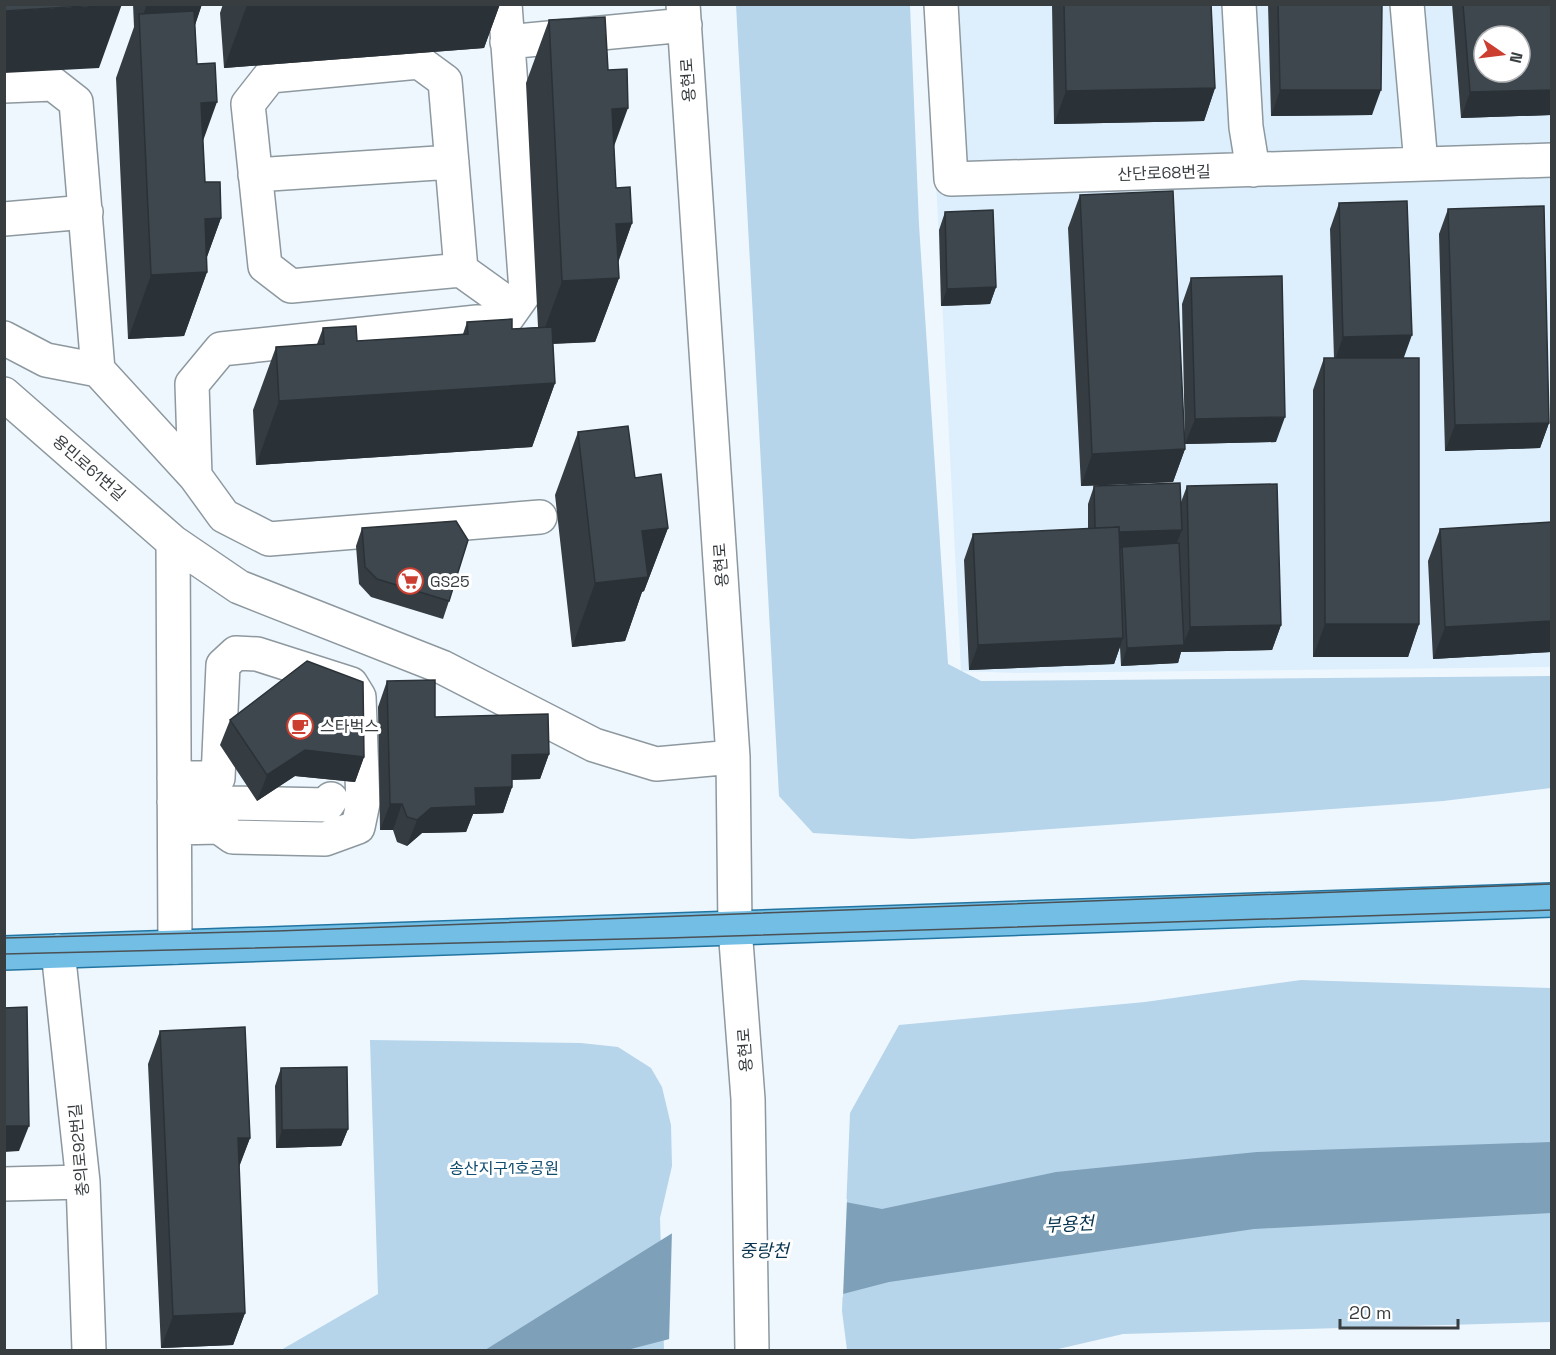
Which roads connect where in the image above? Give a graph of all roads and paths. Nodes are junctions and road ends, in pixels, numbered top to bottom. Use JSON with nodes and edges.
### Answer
{"nodes":[{"id":1,"x":505,"y":4,"type":"edge"},
{"id":2,"x":941,"y":4,"type":"edge"},
{"id":3,"x":1239,"y":4,"type":"edge"},
{"id":4,"x":1407,"y":4,"type":"edge"},
{"id":5,"x":684,"y":15,"type":"edge"},
{"id":6,"x":507,"y":42,"type":"junction"},
{"id":7,"x":4,"y":87,"type":"edge"},
{"id":8,"x":1551,"y":160,"type":"edge"},
{"id":9,"x":452,"y":162,"type":"junction"},
{"id":10,"x":1420,"y":164,"type":"junction"},
{"id":11,"x":1253,"y":170,"type":"junction"},
{"id":12,"x":255,"y":175,"type":"junction"},
{"id":13,"x":86,"y":212,"type":"junction"},
{"id":14,"x":4,"y":219,"type":"edge"},
{"id":15,"x":461,"y":270,"type":"junction"},
{"id":16,"x":514,"y":308,"type":"junction"},
{"id":17,"x":4,"y":338,"type":"edge"},
{"id":18,"x":98,"y":370,"type":"junction"},
{"id":19,"x":4,"y":394,"type":"edge"},
{"id":20,"x":195,"y":476,"type":"junction"},
{"id":21,"x":540,"y":517,"type":"dead end"},
{"id":22,"x":173,"y":542,"type":"junction"},
{"id":23,"x":733,"y":757,"type":"junction"},
{"id":24,"x":331,"y":799,"type":"dead end"},
{"id":25,"x":174,"y":803,"type":"junction"},
{"id":26,"x":218,"y":803,"type":"junction"},
{"id":27,"x":1551,"y":900,"type":"edge"},
{"id":28,"x":735,"y":928,"type":"junction"},
{"id":29,"x":176,"y":947,"type":"junction"},
{"id":30,"x":58,"y":951,"type":"junction"},
{"id":31,"x":4,"y":953,"type":"edge"},
{"id":32,"x":83,"y":1182,"type":"junction"},
{"id":33,"x":4,"y":1184,"type":"edge"},
{"id":34,"x":89,"y":1350,"type":"edge"},
{"id":35,"x":752,"y":1350,"type":"edge"}],
"edges":[{"from":1,"to":6,"type":"street"},
{"from":2,"to":11,"type":"street","name":"산단로68번길"},
{"from":3,"to":11,"type":"street"},
{"from":4,"to":10,"type":"street"},
{"from":5,"to":6,"type":"street"},
{"from":5,"to":23,"type":"street","name":"용현로"},
{"from":6,"to":16,"type":"street"},
{"from":7,"to":13,"type":"street"},
{"from":8,"to":10,"type":"street","name":"산단로68번길"},
{"from":9,"to":12,"type":"street"},
{"from":9,"to":12,"type":"street"},
{"from":9,"to":15,"type":"street"},
{"from":10,"to":11,"type":"street","name":"산단로68번길"},
{"from":12,"to":15,"type":"street"},
{"from":13,"to":14,"type":"street"},
{"from":13,"to":18,"type":"street"},
{"from":15,"to":16,"type":"street"},
{"from":16,"to":20,"type":"street"},
{"from":17,"to":18,"type":"street"},
{"from":18,"to":20,"type":"street"},
{"from":19,"to":22,"type":"street","name":"용민로61번길"},
{"from":20,"to":21,"type":"street"},
{"from":22,"to":23,"type":"street","name":"용민로61번길"},
{"from":22,"to":25,"type":"street"},
{"from":23,"to":28,"type":"street","name":"용현로"},
{"from":24,"to":26,"type":"street"},
{"from":25,"to":26,"type":"street"},
{"from":25,"to":26,"type":"street"},
{"from":25,"to":29,"type":"street"},
{"from":26,"to":26,"type":"street"},
{"from":27,"to":28,"type":"main road"},
{"from":28,"to":29,"type":"main road"},
{"from":28,"to":35,"type":"street","name":"용현로"},
{"from":29,"to":30,"type":"main road"},
{"from":30,"to":31,"type":"main road"},
{"from":30,"to":32,"type":"street","name":"충의로92번길"},
{"from":32,"to":33,"type":"street"},
{"from":32,"to":34,"type":"street","name":"충의로92번길"}]}
